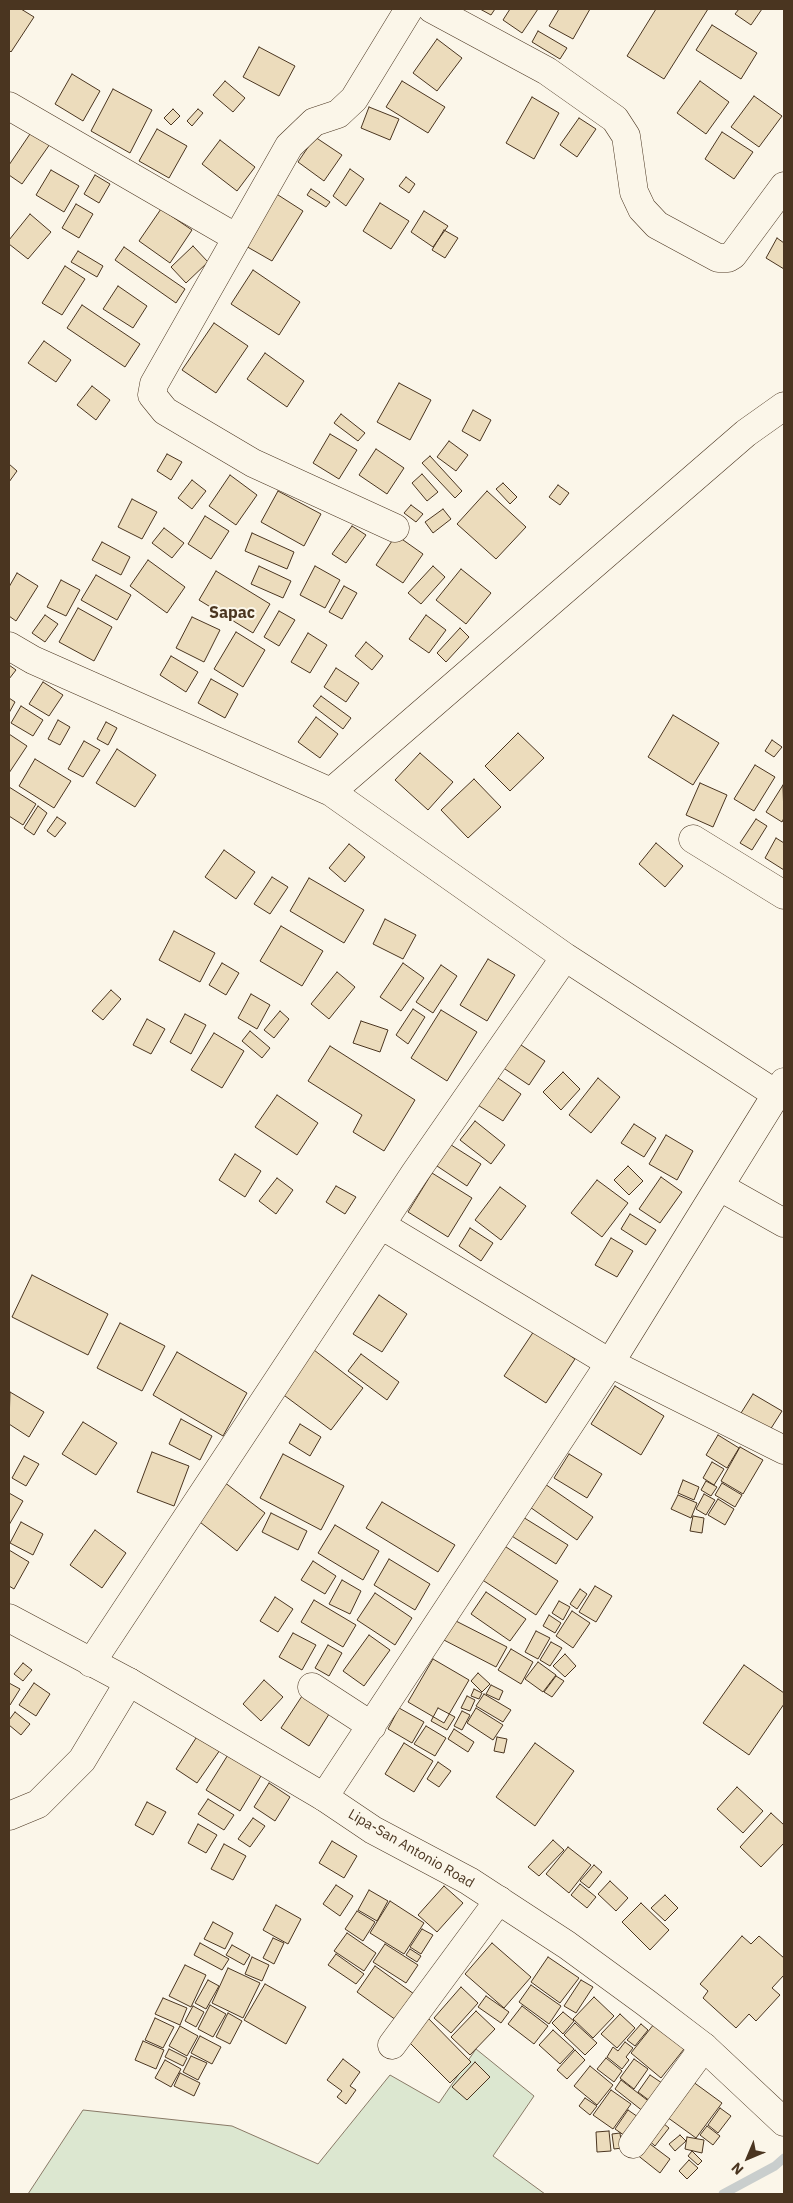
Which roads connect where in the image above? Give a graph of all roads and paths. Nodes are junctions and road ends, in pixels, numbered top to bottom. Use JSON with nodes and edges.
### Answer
{"nodes":[{"id":1,"x":409,"y":9,"type":"edge"},
{"id":2,"x":432,"y":9,"type":"edge"},
{"id":3,"x":9,"y":106,"type":"edge"},
{"id":4,"x":784,"y":186,"type":"edge"},
{"id":5,"x":237,"y":238,"type":"junction"},
{"id":6,"x":784,"y":406,"type":"edge"},
{"id":7,"x":395,"y":528,"type":"dead end"},
{"id":8,"x":9,"y":646,"type":"edge"},
{"id":9,"x":331,"y":792,"type":"junction"},
{"id":10,"x":693,"y":839,"type":"dead end"},
{"id":11,"x":784,"y":895,"type":"edge"},
{"id":12,"x":565,"y":958,"type":"junction"},
{"id":13,"x":780,"y":1088,"type":"edge"},
{"id":14,"x":720,"y":1187,"type":"junction"},
{"id":15,"x":784,"y":1223,"type":"edge"},
{"id":16,"x":381,"y":1225,"type":"junction"},
{"id":17,"x":610,"y":1362,"type":"junction"},
{"id":18,"x":784,"y":1450,"type":"edge"},
{"id":19,"x":9,"y":1618,"type":"edge"},
{"id":20,"x":92,"y":1663,"type":"junction"},
{"id":21,"x":129,"y":1682,"type":"junction"},
{"id":22,"x":312,"y":1687,"type":"dead end"},
{"id":23,"x":372,"y":1726,"type":"junction"},
{"id":24,"x":324,"y":1797,"type":"junction"},
{"id":25,"x":9,"y":1816,"type":"edge"},
{"id":26,"x":499,"y":1900,"type":"junction"},
{"id":27,"x":392,"y":2045,"type":"dead end"},
{"id":28,"x":704,"y":2047,"type":"junction"},
{"id":29,"x":783,"y":2121,"type":"edge"},
{"id":30,"x":633,"y":2144,"type":"dead end"}],
"edges":[{"from":1,"to":5,"type":"street"},
{"from":2,"to":4,"type":"street"},
{"from":3,"to":5,"type":"street"},
{"from":5,"to":7,"type":"street"},
{"from":6,"to":9,"type":"street"},
{"from":8,"to":9,"type":"street"},
{"from":9,"to":12,"type":"street"},
{"from":10,"to":11,"type":"street"},
{"from":12,"to":13,"type":"street"},
{"from":12,"to":16,"type":"street"},
{"from":13,"to":14,"type":"street"},
{"from":14,"to":15,"type":"street"},
{"from":14,"to":17,"type":"street"},
{"from":16,"to":17,"type":"street"},
{"from":16,"to":20,"type":"street"},
{"from":17,"to":18,"type":"street"},
{"from":17,"to":23,"type":"street"},
{"from":19,"to":20,"type":"street","name":"Lipa-San Antonio Road"},
{"from":20,"to":21,"type":"street","name":"Lipa-San Antonio Road"},
{"from":21,"to":24,"type":"street","name":"Lipa-San Antonio Road"},
{"from":21,"to":25,"type":"street"},
{"from":22,"to":23,"type":"street"},
{"from":23,"to":24,"type":"street"},
{"from":24,"to":26,"type":"street","name":"Lipa-San Antonio Road"},
{"from":26,"to":27,"type":"street"},
{"from":26,"to":28,"type":"street","name":"Lipa-San Antonio Road"},
{"from":28,"to":29,"type":"street","name":"Lipa-San Antonio Road"},
{"from":28,"to":30,"type":"street"}]}
